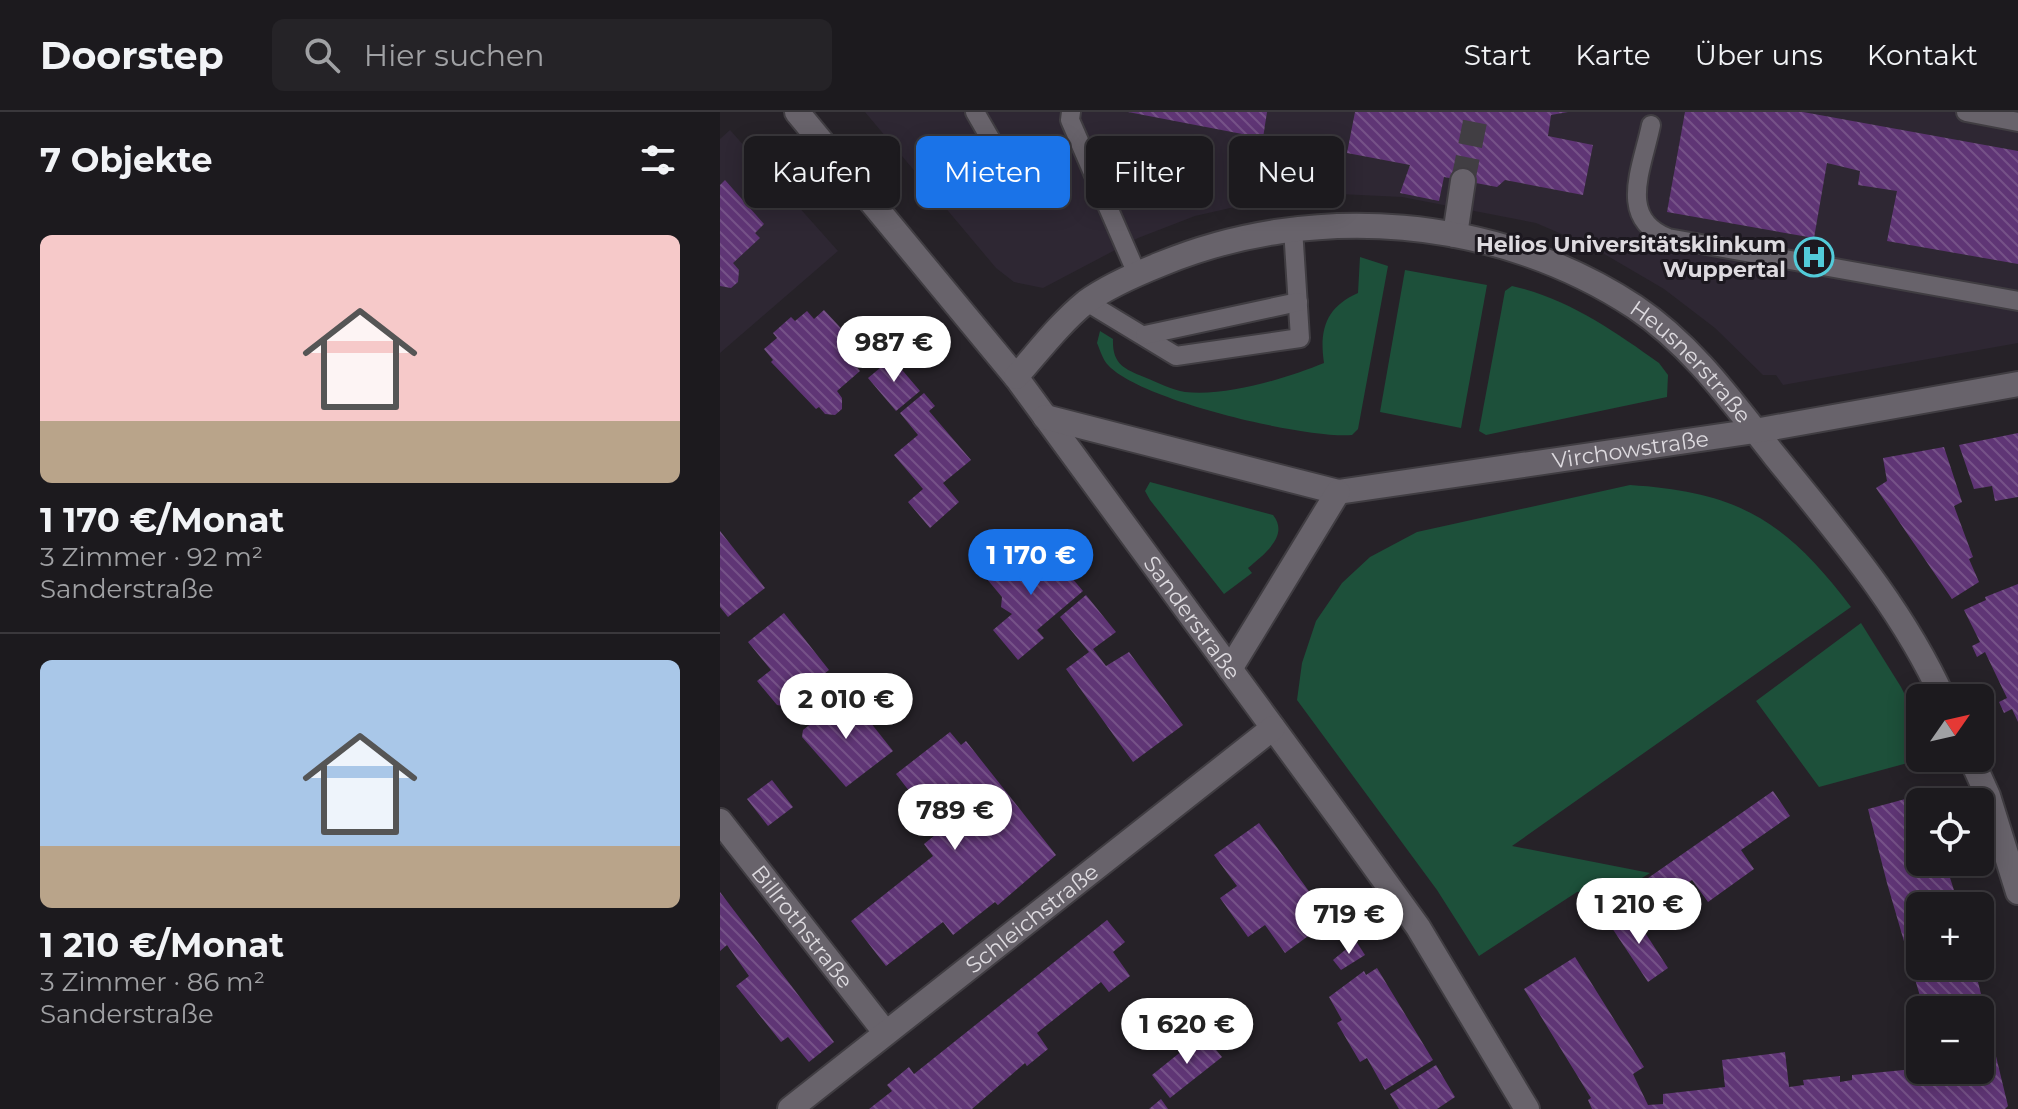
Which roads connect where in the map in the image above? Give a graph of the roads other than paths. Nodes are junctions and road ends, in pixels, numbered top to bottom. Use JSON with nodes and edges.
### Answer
{"nodes":[{"id":1,"x":797,"y":112,"type":"edge"},
{"id":2,"x":975,"y":112,"type":"edge"},
{"id":3,"x":1071,"y":112,"type":"edge"},
{"id":4,"x":1966,"y":112,"type":"edge"},
{"id":5,"x":2018,"y":122,"type":"edge"},
{"id":6,"x":1651,"y":125,"type":"dead end"},
{"id":7,"x":989,"y":136,"type":"edge"},
{"id":8,"x":1463,"y":181,"type":"tunnel mouth"},
{"id":9,"x":1293,"y":228,"type":"junction"},
{"id":10,"x":1455,"y":235,"type":"junction"},
{"id":11,"x":1137,"y":274,"type":"junction"},
{"id":12,"x":2018,"y":301,"type":"edge"},
{"id":13,"x":1087,"y":302,"type":"junction"},
{"id":14,"x":1298,"y":302,"type":"junction"},
{"id":15,"x":1145,"y":335,"type":"junction"},
{"id":16,"x":1016,"y":377,"type":"junction"},
{"id":17,"x":2018,"y":384,"type":"edge"},
{"id":18,"x":1045,"y":417,"type":"junction"},
{"id":19,"x":1755,"y":431,"type":"junction"},
{"id":20,"x":1338,"y":492,"type":"junction"},
{"id":21,"x":1230,"y":669,"type":"junction"},
{"id":22,"x":1935,"y":684,"type":"edge"},
{"id":23,"x":1273,"y":728,"type":"junction"},
{"id":24,"x":1977,"y":772,"type":"edge"},
{"id":25,"x":720,"y":821,"type":"edge"},
{"id":26,"x":2018,"y":892,"type":"edge"},
{"id":27,"x":885,"y":1032,"type":"junction"},
{"id":28,"x":790,"y":1109,"type":"edge"},
{"id":29,"x":1527,"y":1109,"type":"edge"}],
"edges":[{"from":1,"to":16,"type":"street","name":"Sanderstraße"},
{"from":2,"to":7,"type":"lane"},
{"from":3,"to":11,"type":"lane"},
{"from":4,"to":5,"type":"lane"},
{"from":6,"to":12,"type":"lane"},
{"from":8,"to":10,"type":"street"},
{"from":9,"to":10,"type":"street","name":"Heusnerstraße"},
{"from":9,"to":11,"type":"street","name":"Heusnerstraße"},
{"from":9,"to":14,"type":"lane"},
{"from":10,"to":19,"type":"street","name":"Heusnerstraße"},
{"from":11,"to":13,"type":"street","name":"Heusnerstraße"},
{"from":13,"to":15,"type":"lane"},
{"from":13,"to":16,"type":"street","name":"Heusnerstraße"},
{"from":14,"to":15,"type":"lane"},
{"from":14,"to":15,"type":"lane"},
{"from":16,"to":18,"type":"street","name":"Sanderstraße"},
{"from":17,"to":19,"type":"street","name":"Virchowstraße"},
{"from":18,"to":20,"type":"street","name":"Virchowstraße"},
{"from":18,"to":21,"type":"street","name":"Sanderstraße"},
{"from":19,"to":20,"type":"street","name":"Virchowstraße"},
{"from":19,"to":22,"type":"street","name":"Heusnerstraße"},
{"from":20,"to":21,"type":"street"},
{"from":21,"to":23,"type":"street","name":"Sanderstraße"},
{"from":23,"to":27,"type":"street","name":"Schleichstraße"},
{"from":23,"to":29,"type":"street","name":"Sanderstraße"},
{"from":24,"to":26,"type":"street"},
{"from":25,"to":27,"type":"street","name":"Billrothstraße"},
{"from":27,"to":28,"type":"street","name":"Schleichstraße"}]}
